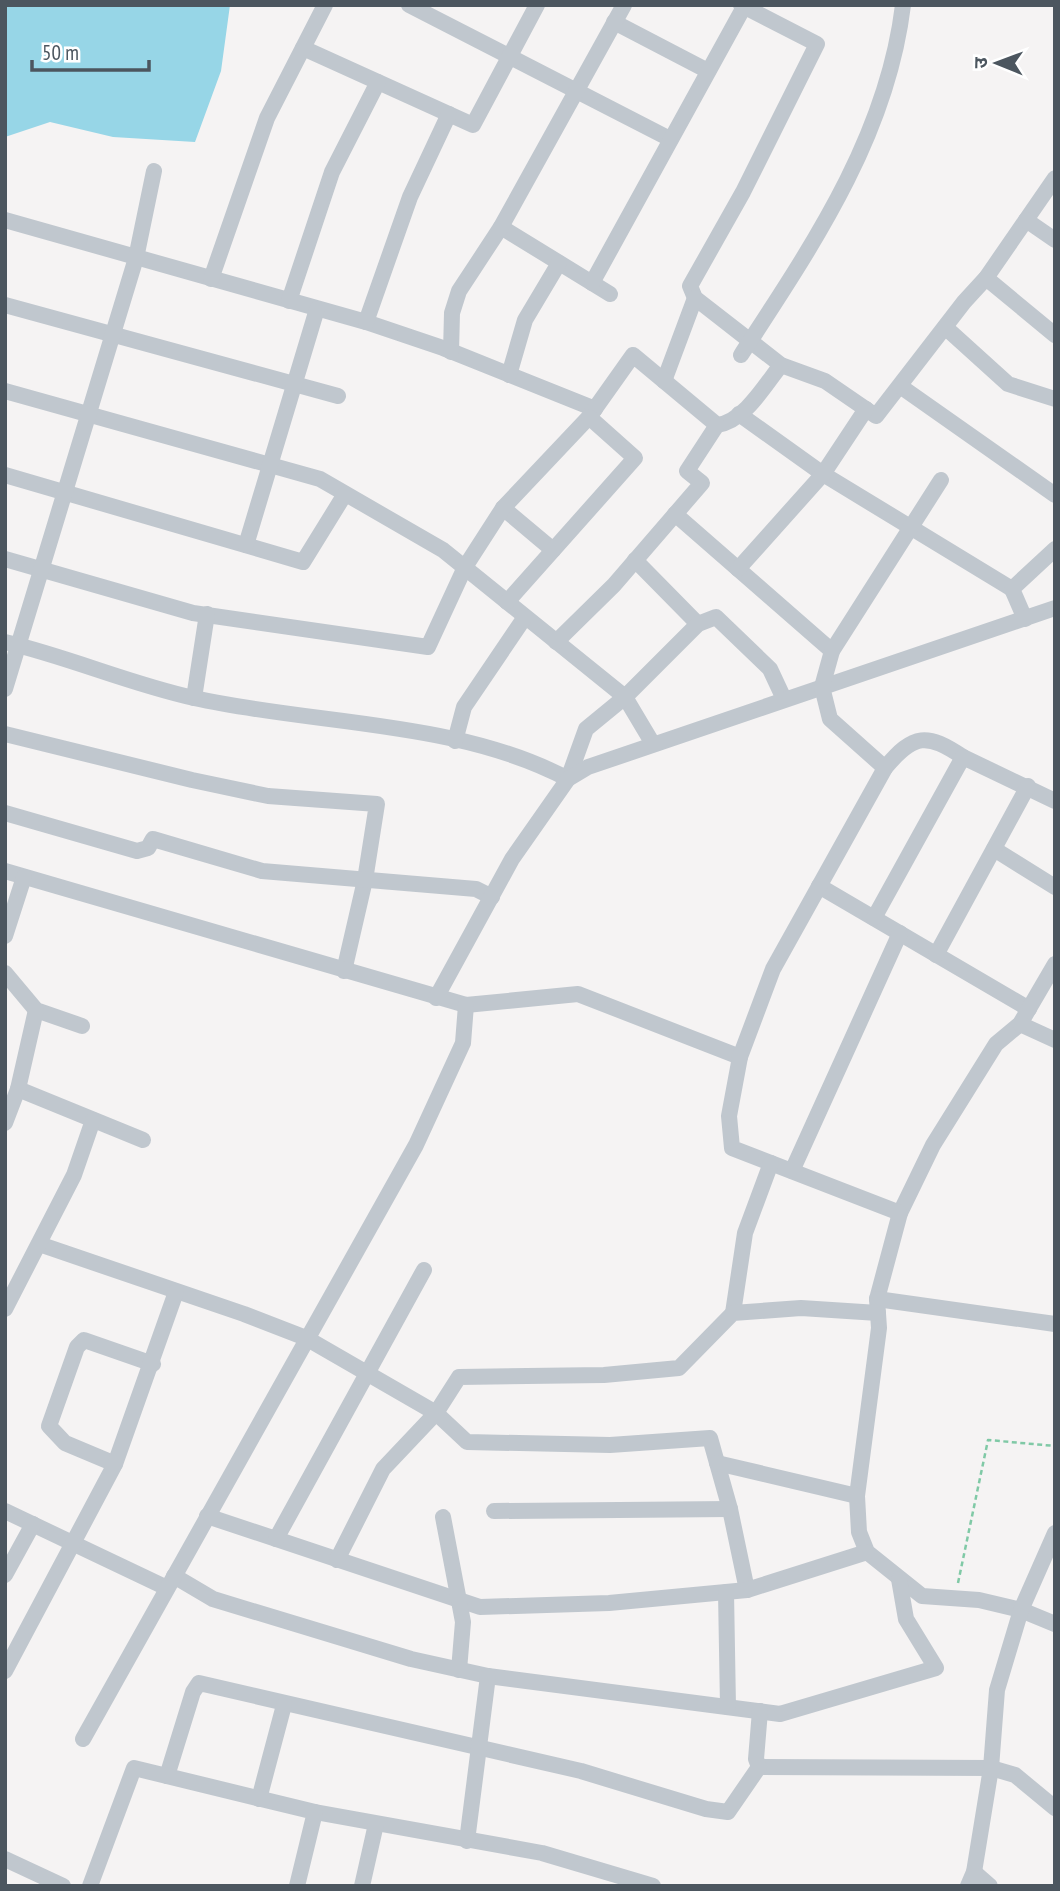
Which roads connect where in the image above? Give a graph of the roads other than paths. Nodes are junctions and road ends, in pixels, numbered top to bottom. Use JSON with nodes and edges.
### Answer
{"nodes":[{"id":1,"x":325,"y":5,"type":"edge"},
{"id":2,"x":409,"y":5,"type":"edge"},
{"id":3,"x":537,"y":5,"type":"edge"},
{"id":4,"x":624,"y":5,"type":"edge"},
{"id":5,"x":903,"y":5,"type":"edge"},
{"id":6,"x":743,"y":6,"type":"edge"},
{"id":7,"x":614,"y":22,"type":"junction"},
{"id":8,"x":303,"y":48,"type":"junction"},
{"id":9,"x":509,"y":58,"type":"junction"},
{"id":10,"x":708,"y":71,"type":"junction"},
{"id":11,"x":378,"y":82,"type":"junction"},
{"id":12,"x":577,"y":89,"type":"junction"},
{"id":13,"x":449,"y":114,"type":"junction"},
{"id":14,"x":670,"y":139,"type":"junction"},
{"id":15,"x":154,"y":171,"type":"dead end"},
{"id":16,"x":1055,"y":178,"type":"edge"},
{"id":17,"x":5,"y":220,"type":"edge"},
{"id":18,"x":1026,"y":220,"type":"junction"},
{"id":19,"x":501,"y":227,"type":"junction"},
{"id":20,"x":1055,"y":240,"type":"edge"},
{"id":21,"x":136,"y":258,"type":"junction"},
{"id":22,"x":559,"y":262,"type":"junction"},
{"id":23,"x":986,"y":278,"type":"junction"},
{"id":24,"x":211,"y":279,"type":"junction"},
{"id":25,"x":592,"y":283,"type":"junction"},
{"id":26,"x":610,"y":294,"type":"dead end"},
{"id":27,"x":695,"y":298,"type":"junction"},
{"id":28,"x":289,"y":301,"type":"junction"},
{"id":29,"x":5,"y":305,"type":"edge"},
{"id":30,"x":317,"y":309,"type":"junction"},
{"id":31,"x":366,"y":322,"type":"junction"},
{"id":32,"x":944,"y":327,"type":"junction"},
{"id":33,"x":113,"y":335,"type":"junction"},
{"id":34,"x":1055,"y":335,"type":"edge"},
{"id":35,"x":746,"y":348,"type":"junction"},
{"id":36,"x":452,"y":352,"type":"junction"},
{"id":37,"x":781,"y":365,"type":"junction"},
{"id":38,"x":509,"y":375,"type":"junction"},
{"id":39,"x":664,"y":381,"type":"junction"},
{"id":40,"x":295,"y":384,"type":"junction"},
{"id":41,"x":900,"y":386,"type":"junction"},
{"id":42,"x":5,"y":391,"type":"edge"},
{"id":43,"x":338,"y":396,"type":"dead end"},
{"id":44,"x":1055,"y":399,"type":"edge"},
{"id":45,"x":866,"y":409,"type":"junction"},
{"id":46,"x":592,"y":413,"type":"junction"},
{"id":47,"x":89,"y":414,"type":"junction"},
{"id":48,"x":739,"y":414,"type":"junction"},
{"id":49,"x":717,"y":425,"type":"junction"},
{"id":50,"x":270,"y":465,"type":"junction"},
{"id":51,"x":823,"y":474,"type":"junction"},
{"id":52,"x":5,"y":475,"type":"edge"},
{"id":53,"x":941,"y":480,"type":"dead end"},
{"id":54,"x":66,"y":491,"type":"junction"},
{"id":55,"x":345,"y":494,"type":"junction"},
{"id":56,"x":1055,"y":495,"type":"edge"},
{"id":57,"x":503,"y":508,"type":"junction"},
{"id":58,"x":675,"y":514,"type":"junction"},
{"id":59,"x":911,"y":529,"type":"junction"},
{"id":60,"x":246,"y":545,"type":"junction"},
{"id":61,"x":1055,"y":549,"type":"edge"},
{"id":62,"x":553,"y":550,"type":"junction"},
{"id":63,"x":5,"y":559,"type":"edge"},
{"id":64,"x":635,"y":560,"type":"junction"},
{"id":65,"x":464,"y":567,"type":"junction"},
{"id":66,"x":43,"y":569,"type":"junction"},
{"id":67,"x":738,"y":569,"type":"junction"},
{"id":68,"x":1012,"y":589,"type":"junction"},
{"id":69,"x":507,"y":602,"type":"junction"},
{"id":70,"x":1055,"y":608,"type":"edge"},
{"id":71,"x":207,"y":614,"type":"junction"},
{"id":72,"x":525,"y":617,"type":"junction"},
{"id":73,"x":1025,"y":619,"type":"junction"},
{"id":74,"x":698,"y":624,"type":"junction"},
{"id":75,"x":556,"y":642,"type":"junction"},
{"id":76,"x":12,"y":643,"type":"edge"},
{"id":77,"x":832,"y":651,"type":"junction"},
{"id":78,"x":822,"y":687,"type":"junction"},
{"id":79,"x":5,"y":689,"type":"edge"},
{"id":80,"x":625,"y":697,"type":"junction"},
{"id":81,"x":194,"y":698,"type":"junction"},
{"id":82,"x":783,"y":699,"type":"junction"},
{"id":83,"x":5,"y":734,"type":"edge"},
{"id":84,"x":455,"y":741,"type":"junction"},
{"id":85,"x":653,"y":744,"type":"junction"},
{"id":86,"x":963,"y":757,"type":"junction"},
{"id":87,"x":885,"y":768,"type":"junction"},
{"id":88,"x":568,"y":779,"type":"junction"},
{"id":89,"x":1028,"y":786,"type":"junction"},
{"id":90,"x":1055,"y":801,"type":"edge"},
{"id":91,"x":5,"y":813,"type":"edge"},
{"id":92,"x":994,"y":849,"type":"junction"},
{"id":93,"x":5,"y":872,"type":"edge"},
{"id":94,"x":24,"y":877,"type":"junction"},
{"id":95,"x":365,"y":880,"type":"junction"},
{"id":96,"x":819,"y":886,"type":"junction"},
{"id":97,"x":1055,"y":887,"type":"edge"},
{"id":98,"x":492,"y":897,"type":"junction"},
{"id":99,"x":874,"y":918,"type":"junction"},
{"id":100,"x":900,"y":933,"type":"junction"},
{"id":101,"x":5,"y":936,"type":"edge"},
{"id":102,"x":936,"y":955,"type":"junction"},
{"id":103,"x":1055,"y":964,"type":"edge"},
{"id":104,"x":344,"y":971,"type":"junction"},
{"id":105,"x":5,"y":973,"type":"edge"},
{"id":106,"x":436,"y":998,"type":"junction"},
{"id":107,"x":466,"y":1005,"type":"junction"},
{"id":108,"x":1029,"y":1009,"type":"junction"},
{"id":109,"x":36,"y":1010,"type":"junction"},
{"id":110,"x":1020,"y":1024,"type":"junction"},
{"id":111,"x":82,"y":1026,"type":"dead end"},
{"id":112,"x":1055,"y":1040,"type":"edge"},
{"id":113,"x":740,"y":1057,"type":"junction"},
{"id":114,"x":18,"y":1089,"type":"junction"},
{"id":115,"x":93,"y":1120,"type":"junction"},
{"id":116,"x":5,"y":1123,"type":"edge"},
{"id":117,"x":143,"y":1140,"type":"dead end"},
{"id":118,"x":771,"y":1163,"type":"junction"},
{"id":119,"x":792,"y":1171,"type":"junction"},
{"id":120,"x":900,"y":1213,"type":"junction"},
{"id":121,"x":39,"y":1244,"type":"junction"},
{"id":122,"x":424,"y":1270,"type":"dead end"},
{"id":123,"x":176,"y":1292,"type":"junction"},
{"id":124,"x":877,"y":1306,"type":"junction"},
{"id":125,"x":5,"y":1309,"type":"edge"},
{"id":126,"x":733,"y":1312,"type":"junction"},
{"id":127,"x":1055,"y":1324,"type":"edge"},
{"id":128,"x":306,"y":1338,"type":"junction"},
{"id":129,"x":153,"y":1364,"type":"junction"},
{"id":130,"x":365,"y":1372,"type":"junction"},
{"id":131,"x":436,"y":1413,"type":"junction"},
{"id":132,"x":717,"y":1463,"type":"junction"},
{"id":133,"x":115,"y":1464,"type":"junction"},
{"id":134,"x":857,"y":1496,"type":"junction"},
{"id":135,"x":730,"y":1508,"type":"junction"},
{"id":136,"x":5,"y":1511,"type":"edge"},
{"id":137,"x":494,"y":1511,"type":"dead end"},
{"id":138,"x":207,"y":1516,"type":"junction"},
{"id":139,"x":443,"y":1517,"type":"dead end"},
{"id":140,"x":33,"y":1524,"type":"junction"},
{"id":141,"x":1055,"y":1533,"type":"edge"},
{"id":142,"x":276,"y":1539,"type":"junction"},
{"id":143,"x":75,"y":1544,"type":"junction"},
{"id":144,"x":867,"y":1552,"type":"junction"},
{"id":145,"x":337,"y":1560,"type":"junction"},
{"id":146,"x":5,"y":1575,"type":"edge"},
{"id":147,"x":899,"y":1579,"type":"junction"},
{"id":148,"x":170,"y":1582,"type":"junction"},
{"id":149,"x":747,"y":1590,"type":"junction"},
{"id":150,"x":726,"y":1592,"type":"junction"},
{"id":151,"x":460,"y":1600,"type":"junction"},
{"id":152,"x":1021,"y":1610,"type":"junction"},
{"id":153,"x":1055,"y":1624,"type":"edge"},
{"id":154,"x":459,"y":1670,"type":"junction"},
{"id":155,"x":5,"y":1671,"type":"edge"},
{"id":156,"x":488,"y":1676,"type":"junction"},
{"id":157,"x":284,"y":1705,"type":"junction"},
{"id":158,"x":728,"y":1707,"type":"junction"},
{"id":159,"x":760,"y":1711,"type":"junction"},
{"id":160,"x":83,"y":1739,"type":"dead end"},
{"id":161,"x":479,"y":1746,"type":"junction"},
{"id":162,"x":759,"y":1766,"type":"junction"},
{"id":163,"x":991,"y":1768,"type":"junction"},
{"id":164,"x":167,"y":1776,"type":"junction"},
{"id":165,"x":259,"y":1798,"type":"junction"},
{"id":166,"x":1055,"y":1808,"type":"edge"},
{"id":167,"x":315,"y":1812,"type":"junction"},
{"id":168,"x":376,"y":1824,"type":"junction"},
{"id":169,"x":467,"y":1841,"type":"junction"},
{"id":170,"x":5,"y":1859,"type":"edge"},
{"id":171,"x":971,"y":1879,"type":"edge"},
{"id":172,"x":610,"y":1881,"type":"edge"},
{"id":173,"x":63,"y":1886,"type":"edge"},
{"id":174,"x":90,"y":1886,"type":"edge"},
{"id":175,"x":297,"y":1886,"type":"edge"},
{"id":176,"x":362,"y":1886,"type":"edge"},
{"id":177,"x":653,"y":1886,"type":"edge"},
{"id":178,"x":990,"y":1886,"type":"edge"}],
"edges":[{"from":1,"to":8,"type":"street"},
{"from":2,"to":9,"type":"street"},
{"from":3,"to":9,"type":"street"},
{"from":4,"to":7,"type":"street"},
{"from":5,"to":35,"type":"street"},
{"from":6,"to":10,"type":"street"},
{"from":6,"to":27,"type":"street"},
{"from":7,"to":10,"type":"street"},
{"from":7,"to":12,"type":"street"},
{"from":8,"to":11,"type":"street"},
{"from":8,"to":24,"type":"street"},
{"from":9,"to":12,"type":"street"},
{"from":9,"to":13,"type":"street"},
{"from":10,"to":14,"type":"street"},
{"from":11,"to":13,"type":"street"},
{"from":11,"to":28,"type":"street"},
{"from":12,"to":14,"type":"street"},
{"from":12,"to":19,"type":"street"},
{"from":13,"to":31,"type":"street"},
{"from":14,"to":25,"type":"street"},
{"from":15,"to":21,"type":"street"},
{"from":16,"to":18,"type":"street"},
{"from":17,"to":21,"type":"street"},
{"from":18,"to":20,"type":"street"},
{"from":18,"to":23,"type":"street"},
{"from":19,"to":22,"type":"street"},
{"from":19,"to":36,"type":"street"},
{"from":21,"to":24,"type":"street"},
{"from":21,"to":33,"type":"street"},
{"from":22,"to":25,"type":"street"},
{"from":22,"to":38,"type":"street"},
{"from":23,"to":32,"type":"street"},
{"from":23,"to":34,"type":"street"},
{"from":24,"to":28,"type":"street"},
{"from":25,"to":26,"type":"street"},
{"from":27,"to":35,"type":"street"},
{"from":27,"to":39,"type":"street"},
{"from":28,"to":30,"type":"street"},
{"from":29,"to":33,"type":"street"},
{"from":30,"to":31,"type":"street"},
{"from":30,"to":40,"type":"street"},
{"from":31,"to":36,"type":"street"},
{"from":32,"to":41,"type":"street"},
{"from":32,"to":44,"type":"street"},
{"from":33,"to":40,"type":"street"},
{"from":33,"to":47,"type":"street"},
{"from":35,"to":37,"type":"street"},
{"from":36,"to":38,"type":"street"},
{"from":37,"to":45,"type":"street"},
{"from":37,"to":48,"type":"street"},
{"from":38,"to":46,"type":"street"},
{"from":39,"to":46,"type":"street"},
{"from":39,"to":49,"type":"street"},
{"from":40,"to":43,"type":"street"},
{"from":40,"to":50,"type":"street"},
{"from":41,"to":45,"type":"street"},
{"from":41,"to":56,"type":"street"},
{"from":42,"to":47,"type":"street"},
{"from":45,"to":51,"type":"street"},
{"from":46,"to":57,"type":"street"},
{"from":46,"to":62,"type":"street"},
{"from":47,"to":50,"type":"street"},
{"from":47,"to":54,"type":"street"},
{"from":48,"to":49,"type":"street"},
{"from":48,"to":51,"type":"street"},
{"from":49,"to":58,"type":"street"},
{"from":50,"to":55,"type":"street"},
{"from":50,"to":60,"type":"street"},
{"from":51,"to":59,"type":"street"},
{"from":51,"to":67,"type":"street"},
{"from":52,"to":54,"type":"street"},
{"from":53,"to":59,"type":"street"},
{"from":54,"to":60,"type":"street"},
{"from":54,"to":66,"type":"street"},
{"from":55,"to":60,"type":"street"},
{"from":55,"to":65,"type":"street"},
{"from":57,"to":62,"type":"street"},
{"from":57,"to":65,"type":"street"},
{"from":58,"to":64,"type":"street"},
{"from":58,"to":67,"type":"street"},
{"from":59,"to":68,"type":"street"},
{"from":59,"to":77,"type":"street"},
{"from":61,"to":68,"type":"street"},
{"from":62,"to":69,"type":"street"},
{"from":63,"to":66,"type":"street"},
{"from":64,"to":74,"type":"street"},
{"from":64,"to":75,"type":"street"},
{"from":65,"to":69,"type":"street"},
{"from":65,"to":71,"type":"street"},
{"from":66,"to":71,"type":"street"},
{"from":66,"to":76,"type":"street"},
{"from":67,"to":77,"type":"street"},
{"from":68,"to":73,"type":"street"},
{"from":69,"to":72,"type":"street"},
{"from":70,"to":73,"type":"street"},
{"from":71,"to":81,"type":"street"},
{"from":72,"to":75,"type":"street"},
{"from":72,"to":84,"type":"street"},
{"from":73,"to":78,"type":"street"},
{"from":74,"to":80,"type":"street"},
{"from":74,"to":82,"type":"street"},
{"from":75,"to":80,"type":"street"},
{"from":76,"to":79,"type":"street"},
{"from":76,"to":81,"type":"street"},
{"from":77,"to":78,"type":"street"},
{"from":78,"to":82,"type":"street"},
{"from":78,"to":87,"type":"street"},
{"from":80,"to":85,"type":"street"},
{"from":80,"to":88,"type":"street"},
{"from":81,"to":84,"type":"street"},
{"from":82,"to":85,"type":"street"},
{"from":83,"to":95,"type":"street"},
{"from":84,"to":88,"type":"street"},
{"from":85,"to":88,"type":"street"},
{"from":86,"to":87,"type":"street"},
{"from":86,"to":89,"type":"street"},
{"from":86,"to":99,"type":"street"},
{"from":87,"to":96,"type":"street"},
{"from":88,"to":98,"type":"street"},
{"from":89,"to":90,"type":"street"},
{"from":89,"to":92,"type":"street"},
{"from":91,"to":95,"type":"street"},
{"from":92,"to":97,"type":"street"},
{"from":92,"to":102,"type":"street"},
{"from":93,"to":94,"type":"street"},
{"from":94,"to":101,"type":"street"},
{"from":94,"to":104,"type":"street"},
{"from":95,"to":98,"type":"street"},
{"from":95,"to":104,"type":"street"},
{"from":96,"to":99,"type":"street"},
{"from":96,"to":113,"type":"street"},
{"from":98,"to":106,"type":"street"},
{"from":99,"to":100,"type":"street"},
{"from":100,"to":102,"type":"street"},
{"from":100,"to":119,"type":"street"},
{"from":102,"to":108,"type":"street"},
{"from":103,"to":108,"type":"street"},
{"from":104,"to":106,"type":"street"},
{"from":105,"to":109,"type":"street"},
{"from":106,"to":107,"type":"street"},
{"from":107,"to":113,"type":"street"},
{"from":107,"to":128,"type":"street"},
{"from":108,"to":110,"type":"street"},
{"from":109,"to":111,"type":"street"},
{"from":109,"to":114,"type":"street"},
{"from":110,"to":112,"type":"street"},
{"from":110,"to":120,"type":"street"},
{"from":113,"to":118,"type":"street"},
{"from":114,"to":115,"type":"street"},
{"from":114,"to":116,"type":"street"},
{"from":115,"to":117,"type":"street"},
{"from":115,"to":121,"type":"street"},
{"from":118,"to":119,"type":"street"},
{"from":118,"to":126,"type":"street"},
{"from":119,"to":120,"type":"street"},
{"from":120,"to":124,"type":"street"},
{"from":121,"to":123,"type":"street"},
{"from":121,"to":125,"type":"street"},
{"from":122,"to":130,"type":"street"},
{"from":123,"to":128,"type":"street"},
{"from":123,"to":129,"type":"street"},
{"from":124,"to":126,"type":"street"},
{"from":124,"to":127,"type":"street"},
{"from":124,"to":134,"type":"street"},
{"from":126,"to":131,"type":"street"},
{"from":128,"to":130,"type":"street"},
{"from":128,"to":138,"type":"street"},
{"from":129,"to":133,"type":"street"},
{"from":129,"to":133,"type":"street"},
{"from":130,"to":131,"type":"street"},
{"from":130,"to":142,"type":"street"},
{"from":131,"to":132,"type":"street"},
{"from":131,"to":145,"type":"street"},
{"from":132,"to":134,"type":"street"},
{"from":132,"to":135,"type":"street"},
{"from":133,"to":143,"type":"street"},
{"from":134,"to":144,"type":"street"},
{"from":135,"to":137,"type":"street"},
{"from":135,"to":149,"type":"street"},
{"from":136,"to":140,"type":"street"},
{"from":138,"to":142,"type":"street"},
{"from":138,"to":148,"type":"street"},
{"from":139,"to":151,"type":"street"},
{"from":140,"to":143,"type":"street"},
{"from":140,"to":146,"type":"street"},
{"from":141,"to":152,"type":"street"},
{"from":142,"to":145,"type":"street"},
{"from":143,"to":148,"type":"street"},
{"from":143,"to":155,"type":"street"},
{"from":144,"to":147,"type":"street"},
{"from":144,"to":149,"type":"street"},
{"from":145,"to":151,"type":"street"},
{"from":147,"to":152,"type":"street"},
{"from":147,"to":159,"type":"street"},
{"from":148,"to":154,"type":"street"},
{"from":148,"to":160,"type":"street"},
{"from":149,"to":150,"type":"street"},
{"from":150,"to":151,"type":"street"},
{"from":150,"to":158,"type":"street"},
{"from":151,"to":154,"type":"street"},
{"from":152,"to":153,"type":"street"},
{"from":152,"to":163,"type":"street"},
{"from":154,"to":156,"type":"street"},
{"from":156,"to":158,"type":"street"},
{"from":156,"to":161,"type":"street"},
{"from":157,"to":161,"type":"street"},
{"from":157,"to":164,"type":"street"},
{"from":157,"to":165,"type":"street"},
{"from":158,"to":159,"type":"street"},
{"from":159,"to":162,"type":"street"},
{"from":161,"to":162,"type":"street"},
{"from":161,"to":169,"type":"street"},
{"from":162,"to":163,"type":"street"},
{"from":163,"to":166,"type":"street"},
{"from":163,"to":171,"type":"street"},
{"from":164,"to":165,"type":"street"},
{"from":164,"to":174,"type":"street"},
{"from":165,"to":167,"type":"street"},
{"from":167,"to":168,"type":"street"},
{"from":167,"to":175,"type":"street"},
{"from":168,"to":169,"type":"street"},
{"from":168,"to":176,"type":"street"},
{"from":169,"to":172,"type":"street"},
{"from":170,"to":173,"type":"street"},
{"from":171,"to":178,"type":"street"},
{"from":172,"to":177,"type":"street"}]}
